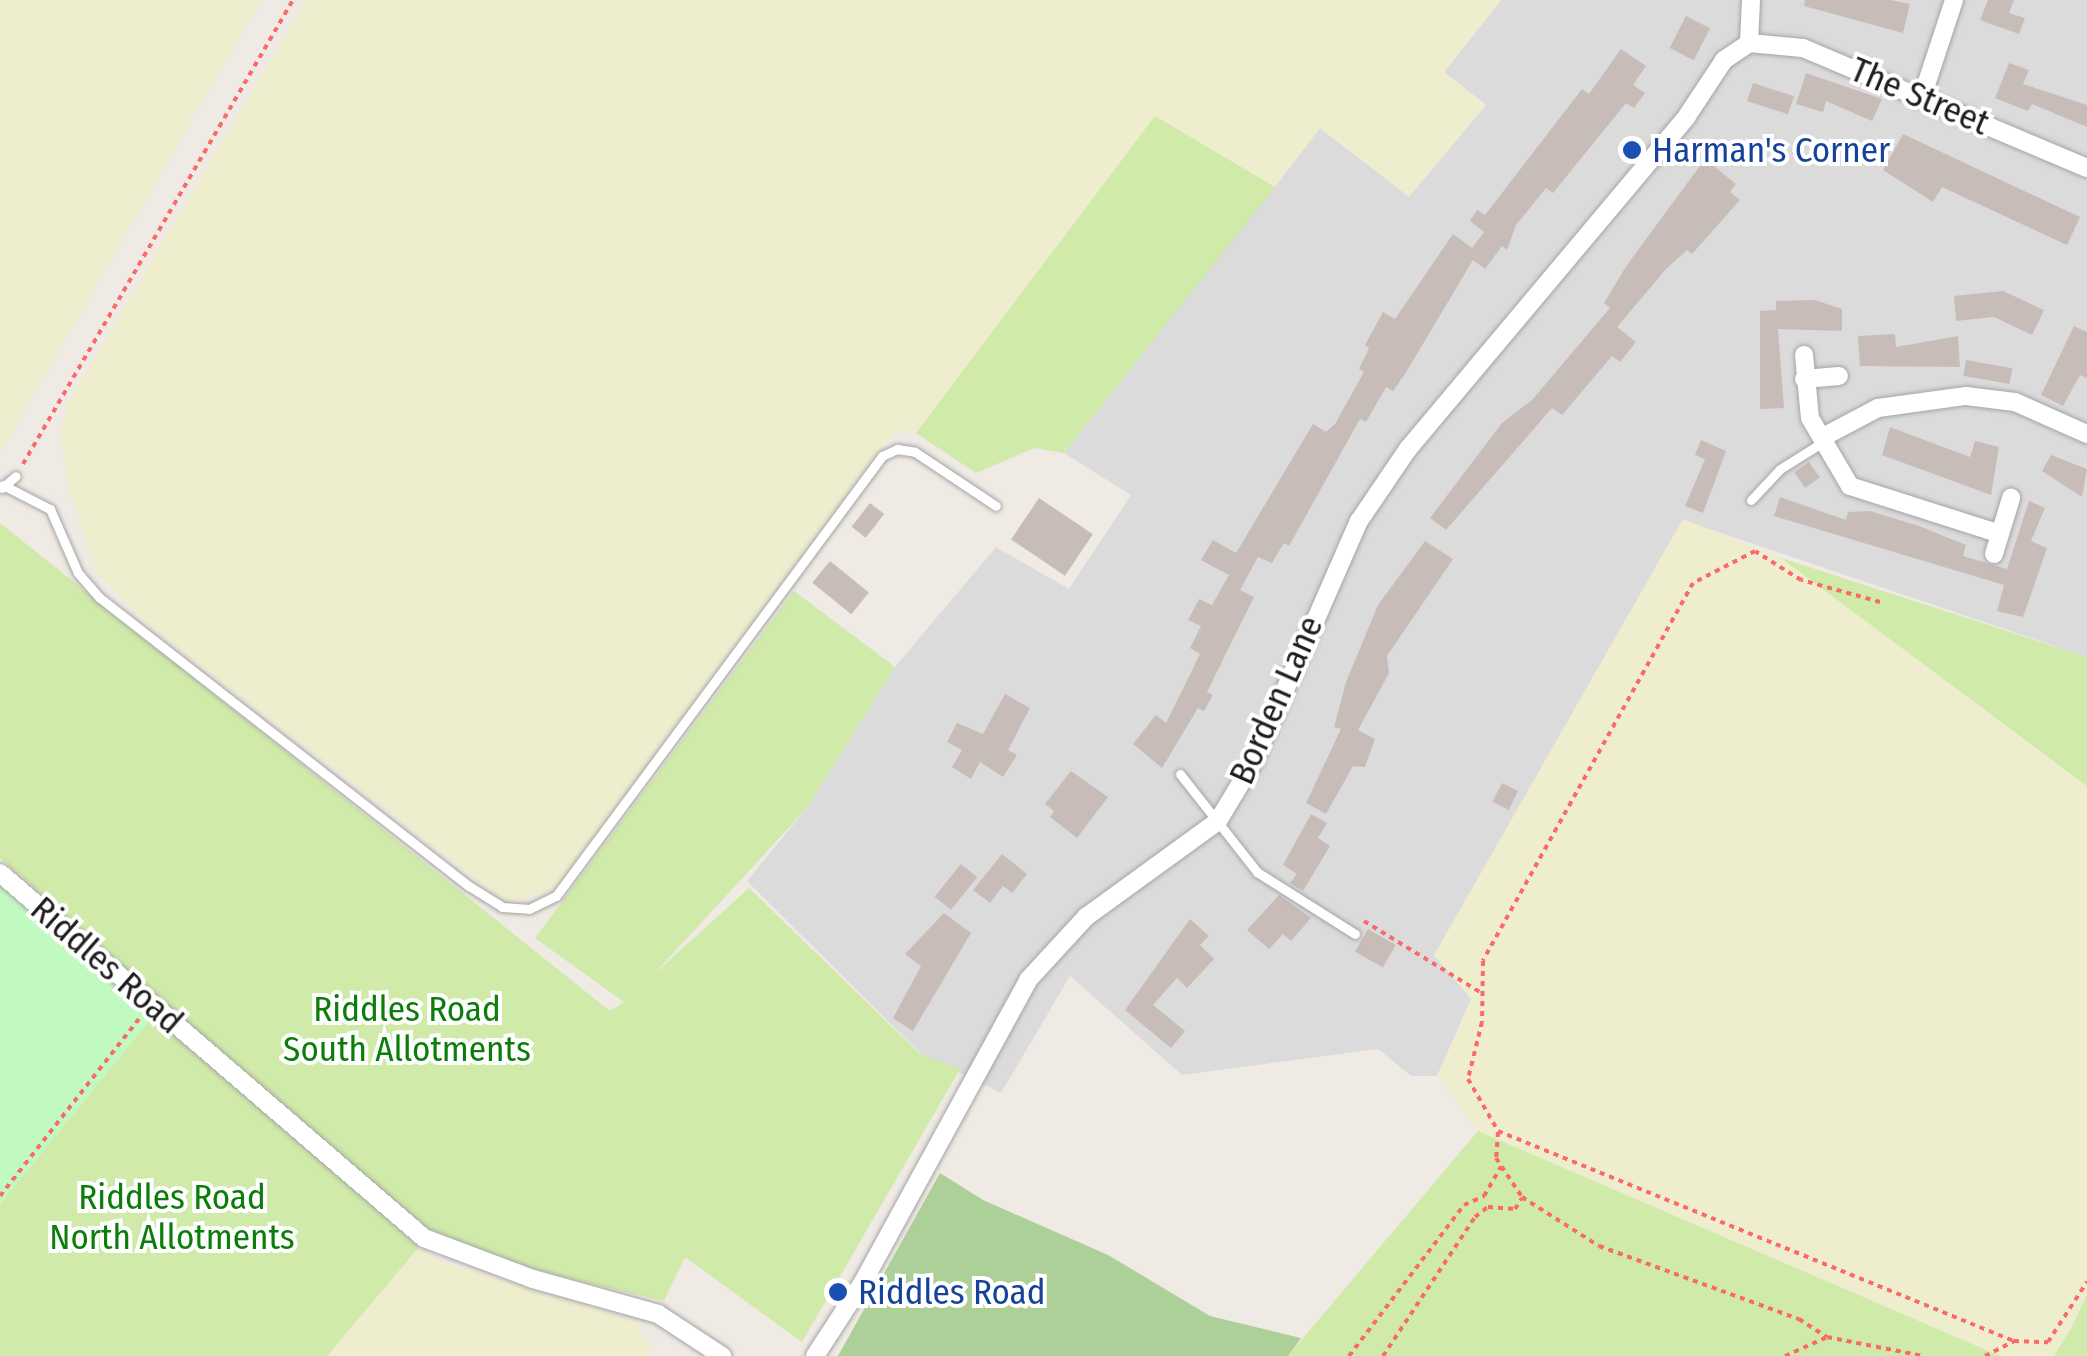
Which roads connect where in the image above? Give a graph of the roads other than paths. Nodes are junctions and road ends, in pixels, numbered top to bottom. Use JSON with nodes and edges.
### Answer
{"nodes":[{"id":1,"x":1751,"y":0,"type":"edge"},
{"id":2,"x":1954,"y":0,"type":"edge"},
{"id":3,"x":1749,"y":42,"type":"junction"},
{"id":4,"x":1923,"y":94,"type":"junction"},
{"id":5,"x":2087,"y":168,"type":"edge"},
{"id":6,"x":1804,"y":355,"type":"dead end"},
{"id":7,"x":1839,"y":376,"type":"dead end"},
{"id":8,"x":1804,"y":380,"type":"junction"},
{"id":9,"x":2087,"y":434,"type":"edge"},
{"id":10,"x":1825,"y":439,"type":"junction"},
{"id":11,"x":16,"y":476,"type":"road end"},
{"id":12,"x":2,"y":488,"type":"edge"},
{"id":13,"x":2010,"y":498,"type":"dead end"},
{"id":14,"x":1751,"y":500,"type":"dead end"},
{"id":15,"x":996,"y":506,"type":"dead end"},
{"id":16,"x":2000,"y":534,"type":"junction"},
{"id":17,"x":1994,"y":554,"type":"dead end"},
{"id":18,"x":1180,"y":774,"type":"dead end"},
{"id":19,"x":1218,"y":821,"type":"junction"},
{"id":20,"x":0,"y":873,"type":"edge"},
{"id":21,"x":1355,"y":934,"type":"dead end"},
{"id":22,"x":722,"y":1356,"type":"edge"},
{"id":23,"x":815,"y":1356,"type":"edge"}],
"edges":[{"from":1,"to":3,"type":"street"},
{"from":2,"to":4,"type":"street"},
{"from":3,"to":4,"type":"street","name":"The Street"},
{"from":3,"to":19,"type":"street","name":"Borden Lane"},
{"from":4,"to":5,"type":"street","name":"The Street"},
{"from":6,"to":8,"type":"street"},
{"from":7,"to":8,"type":"street"},
{"from":8,"to":10,"type":"street"},
{"from":9,"to":10,"type":"street"},
{"from":10,"to":14,"type":"lane"},
{"from":10,"to":16,"type":"street"},
{"from":11,"to":12,"type":"lane"},
{"from":12,"to":15,"type":"lane"},
{"from":13,"to":16,"type":"street"},
{"from":16,"to":17,"type":"street"},
{"from":18,"to":19,"type":"lane"},
{"from":19,"to":21,"type":"lane"},
{"from":19,"to":23,"type":"street","name":"Borden Lane"},
{"from":20,"to":22,"type":"street","name":"Riddles Road"}]}
